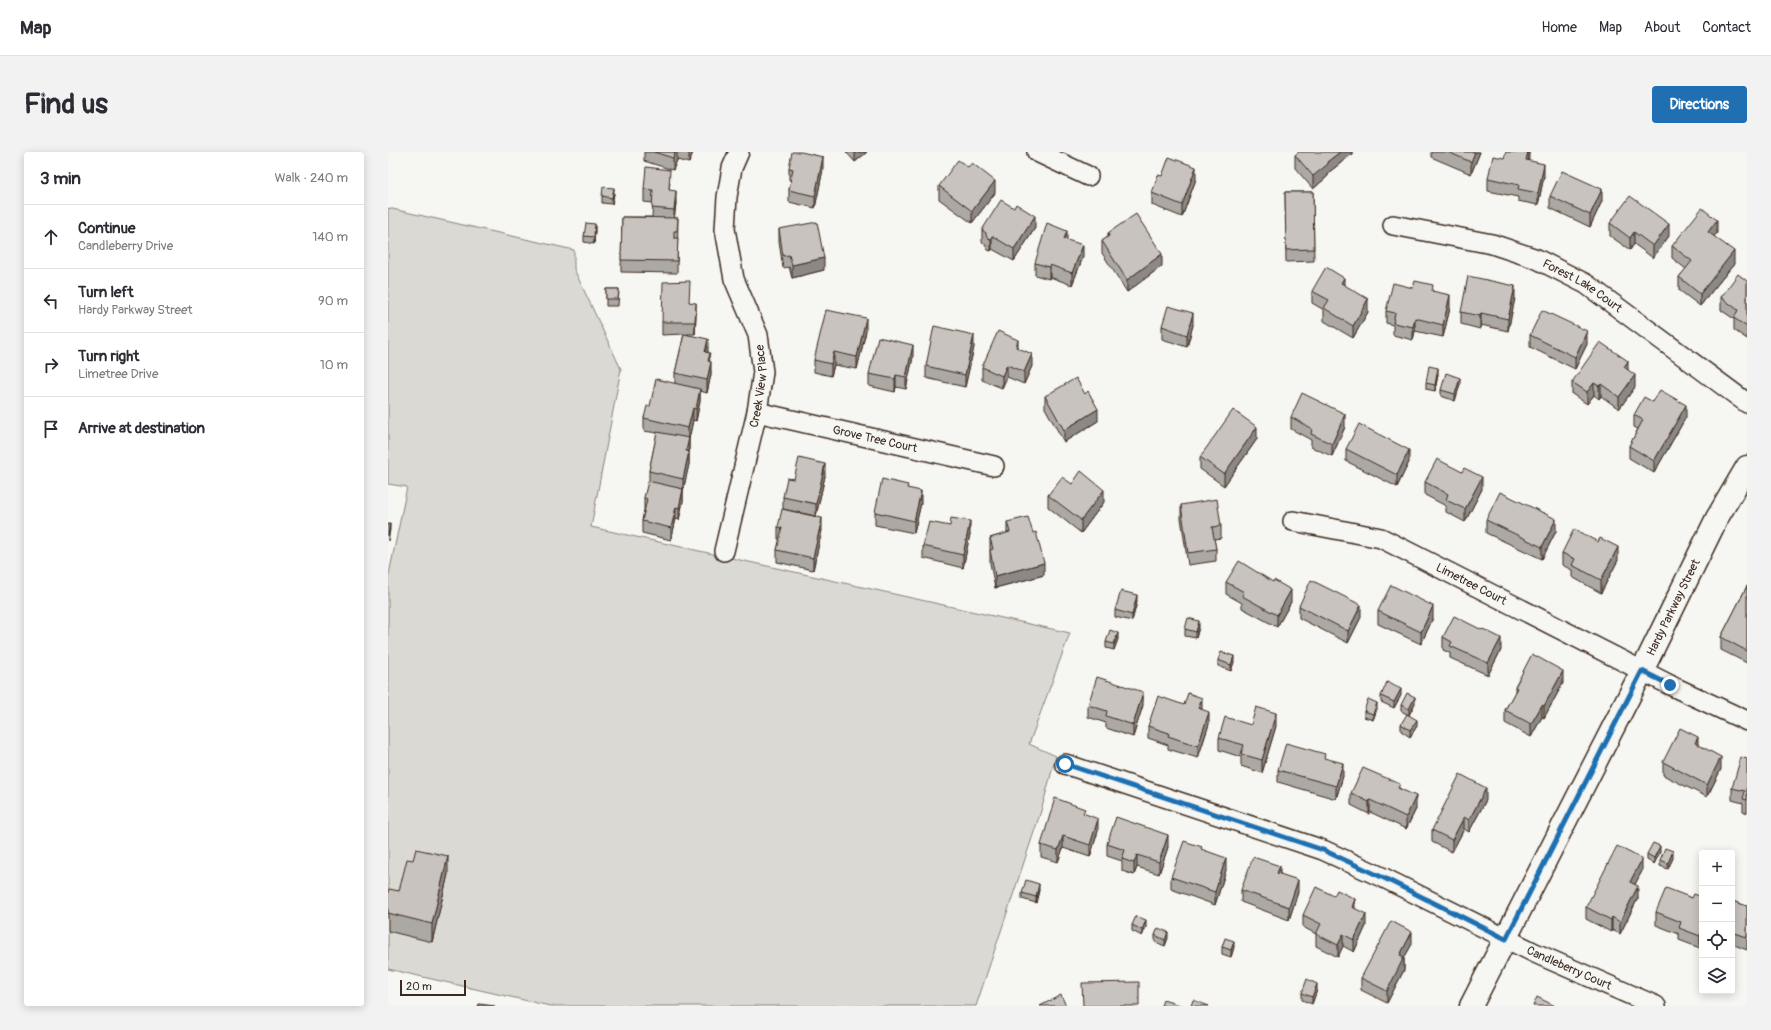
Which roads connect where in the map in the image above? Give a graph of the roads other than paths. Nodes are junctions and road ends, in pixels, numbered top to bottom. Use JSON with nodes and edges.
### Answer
{"nodes":[{"id":1,"x":739,"y":152,"type":"edge"},
{"id":2,"x":1037,"y":152,"type":"edge"},
{"id":3,"x":1088,"y":176,"type":"dead end"},
{"id":4,"x":1393,"y":225,"type":"dead end"},
{"id":5,"x":1747,"y":403,"type":"edge"},
{"id":6,"x":757,"y":412,"type":"junction"},
{"id":7,"x":994,"y":466,"type":"dead end"},
{"id":8,"x":1747,"y":467,"type":"edge"},
{"id":9,"x":1293,"y":521,"type":"dead end"},
{"id":10,"x":724,"y":551,"type":"dead end"},
{"id":11,"x":1642,"y":671,"type":"junction"},
{"id":12,"x":1747,"y":721,"type":"edge"},
{"id":13,"x":1065,"y":764,"type":"dead end"},
{"id":14,"x":1506,"y":939,"type":"junction"},
{"id":15,"x":1471,"y":1006,"type":"edge"},
{"id":16,"x":1656,"y":1006,"type":"edge"}],
"edges":[{"from":1,"to":6,"type":"street","name":"Creek View Place"},
{"from":2,"to":3,"type":"street"},
{"from":4,"to":5,"type":"street","name":"Forest Lake Court"},
{"from":6,"to":7,"type":"street","name":"Grove Tree Court"},
{"from":6,"to":10,"type":"street","name":"Creek View Place"},
{"from":8,"to":11,"type":"main road","name":"Hardy Parkway Street"},
{"from":9,"to":11,"type":"street","name":"Limetree Court"},
{"from":11,"to":12,"type":"street","name":"Limetree Court"},
{"from":11,"to":14,"type":"main road","name":"Hardy Parkway Street"},
{"from":13,"to":14,"type":"street","name":"Candleberry Court"},
{"from":14,"to":15,"type":"main road","name":"Hardy Parkway Street"},
{"from":14,"to":16,"type":"street","name":"Candleberry Court"}]}
